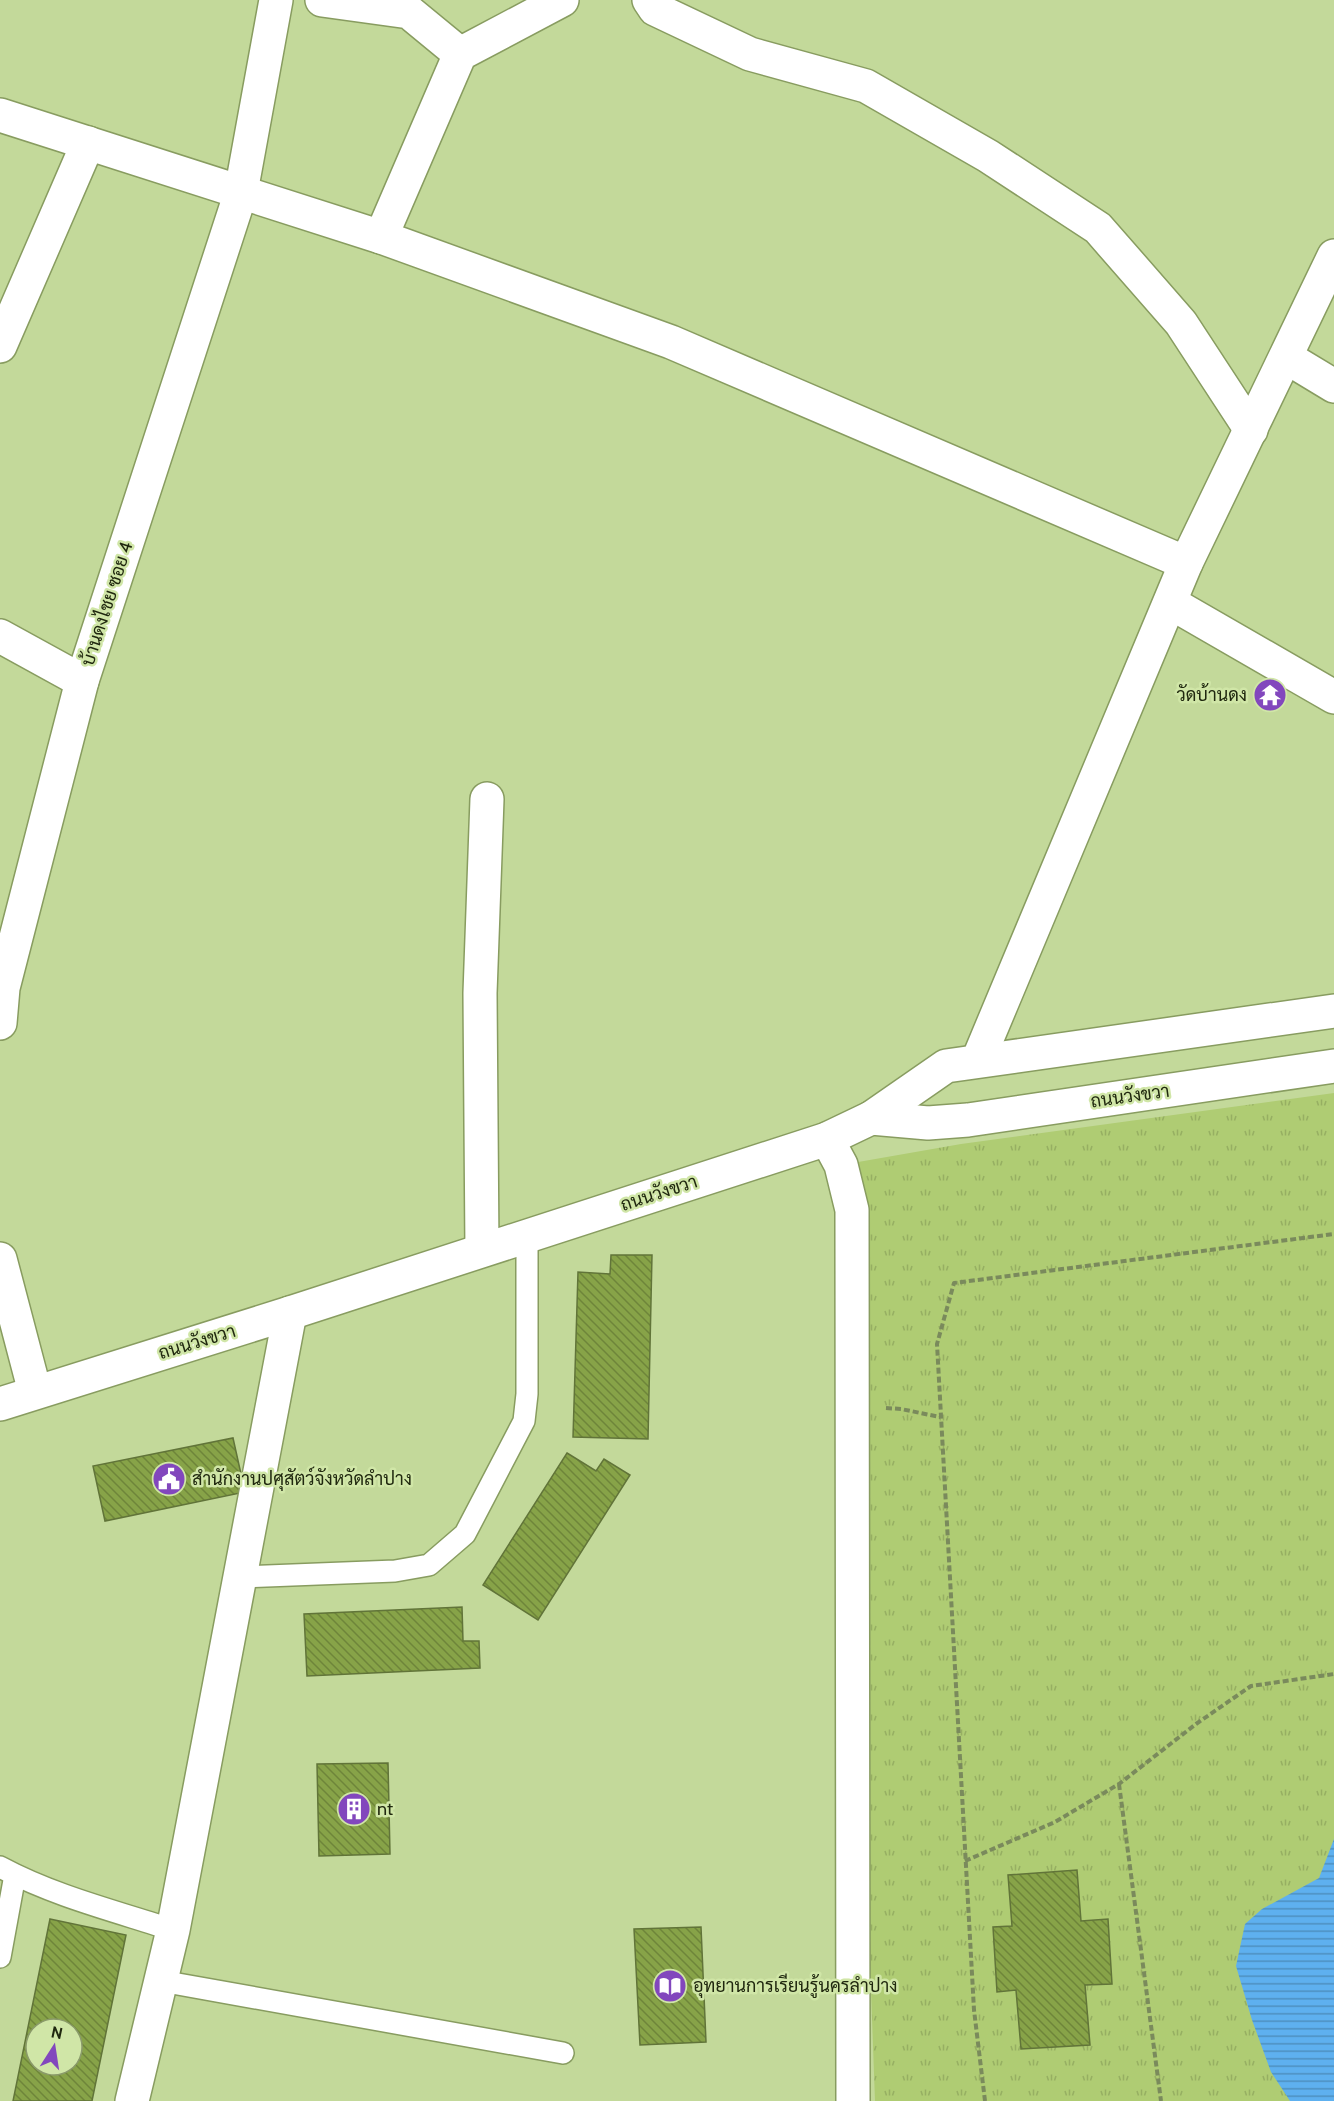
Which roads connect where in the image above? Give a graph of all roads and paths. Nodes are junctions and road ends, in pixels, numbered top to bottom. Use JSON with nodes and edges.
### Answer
{"nodes":[{"id":1,"x":276,"y":0,"type":"edge"},
{"id":2,"x":322,"y":0,"type":"edge"},
{"id":3,"x":562,"y":0,"type":"edge"},
{"id":4,"x":649,"y":0,"type":"edge"},
{"id":5,"x":411,"y":6,"type":"edge"},
{"id":6,"x":460,"y":54,"type":"junction"},
{"id":7,"x":0,"y":115,"type":"edge"},
{"id":8,"x":88,"y":143,"type":"junction"},
{"id":9,"x":241,"y":192,"type":"junction"},
{"id":10,"x":381,"y":237,"type":"junction"},
{"id":11,"x":1334,"y":256,"type":"edge"},
{"id":12,"x":0,"y":346,"type":"edge"},
{"id":13,"x":1286,"y":357,"type":"junction"},
{"id":14,"x":1334,"y":386,"type":"edge"},
{"id":15,"x":1251,"y":430,"type":"junction"},
{"id":16,"x":1186,"y":563,"type":"junction"},
{"id":17,"x":1171,"y":603,"type":"junction"},
{"id":18,"x":0,"y":636,"type":"edge"},
{"id":19,"x":82,"y":681,"type":"junction"},
{"id":20,"x":1334,"y":697,"type":"edge"},
{"id":21,"x":488,"y":799,"type":"dead end"},
{"id":22,"x":1,"y":988,"type":"edge"},
{"id":23,"x":1334,"y":1011,"type":"edge"},
{"id":24,"x":0,"y":1023,"type":"edge"},
{"id":25,"x":978,"y":1060,"type":"junction"},
{"id":26,"x":1334,"y":1066,"type":"edge"},
{"id":27,"x":871,"y":1118,"type":"junction"},
{"id":28,"x":827,"y":1139,"type":"junction"},
{"id":29,"x":1334,"y":1234,"type":"edge"},
{"id":30,"x":527,"y":1235,"type":"junction"},
{"id":31,"x":482,"y":1250,"type":"junction"},
{"id":32,"x":0,"y":1259,"type":"edge"},
{"id":33,"x":290,"y":1313,"type":"junction"},
{"id":34,"x":35,"y":1392,"type":"junction"},
{"id":35,"x":0,"y":1404,"type":"edge"},
{"id":36,"x":852,"y":1407,"type":"junction"},
{"id":37,"x":940,"y":1417,"type":"junction"},
{"id":38,"x":240,"y":1577,"type":"junction"},
{"id":39,"x":1334,"y":1674,"type":"edge"},
{"id":40,"x":1119,"y":1784,"type":"junction"},
{"id":41,"x":965,"y":1861,"type":"junction"},
{"id":42,"x":8,"y":1870,"type":"edge"},
{"id":43,"x":173,"y":1930,"type":"junction"},
{"id":44,"x":0,"y":1957,"type":"edge"},
{"id":45,"x":161,"y":1981,"type":"junction"},
{"id":46,"x":563,"y":2053,"type":"dead end"},
{"id":47,"x":132,"y":2101,"type":"edge"},
{"id":48,"x":853,"y":2101,"type":"edge"},
{"id":49,"x":985,"y":2101,"type":"edge"},
{"id":50,"x":1161,"y":2101,"type":"edge"}],
"edges":[{"from":1,"to":9,"type":"street","name":"บ้านดงไชย ซอย 4"},
{"from":2,"to":5,"type":"street"},
{"from":3,"to":6,"type":"street"},
{"from":4,"to":15,"type":"street"},
{"from":5,"to":6,"type":"street"},
{"from":6,"to":10,"type":"street"},
{"from":7,"to":8,"type":"street"},
{"from":8,"to":9,"type":"street"},
{"from":8,"to":12,"type":"street"},
{"from":9,"to":10,"type":"street"},
{"from":9,"to":19,"type":"street","name":"บ้านดงไชย ซอย 4"},
{"from":10,"to":16,"type":"street"},
{"from":11,"to":13,"type":"street"},
{"from":13,"to":14,"type":"street"},
{"from":13,"to":15,"type":"street"},
{"from":15,"to":16,"type":"street"},
{"from":16,"to":17,"type":"street"},
{"from":17,"to":20,"type":"street"},
{"from":17,"to":25,"type":"street"},
{"from":18,"to":19,"type":"street"},
{"from":19,"to":22,"type":"street","name":"บ้านดงไชย ซอย 4"},
{"from":21,"to":31,"type":"street"},
{"from":22,"to":24,"type":"street","name":"บ้านดงไชย ซอย 4"},
{"from":23,"to":25,"type":"street"},
{"from":25,"to":27,"type":"street"},
{"from":26,"to":27,"type":"street","name":"ถนนวังขวา"},
{"from":27,"to":28,"type":"street","name":"ถนนวังขวา"},
{"from":28,"to":30,"type":"street","name":"ถนนวังขวา"},
{"from":28,"to":36,"type":"street"},
{"from":29,"to":37,"type":"path"},
{"from":30,"to":31,"type":"street","name":"ถนนวังขวา"},
{"from":30,"to":38,"type":"lane"},
{"from":31,"to":33,"type":"street","name":"ถนนวังขวา"},
{"from":32,"to":34,"type":"street"},
{"from":33,"to":34,"type":"street","name":"ถนนวังขวา"},
{"from":33,"to":38,"type":"street"},
{"from":34,"to":35,"type":"street","name":"ถนนวังขวา"},
{"from":36,"to":37,"type":"path"},
{"from":36,"to":48,"type":"street"},
{"from":37,"to":41,"type":"path"},
{"from":38,"to":43,"type":"street"},
{"from":39,"to":40,"type":"path"},
{"from":40,"to":41,"type":"path"},
{"from":40,"to":50,"type":"path"},
{"from":41,"to":49,"type":"path"},
{"from":42,"to":43,"type":"lane"},
{"from":42,"to":44,"type":"lane"},
{"from":43,"to":45,"type":"street"},
{"from":45,"to":46,"type":"lane"},
{"from":45,"to":47,"type":"street"}]}
